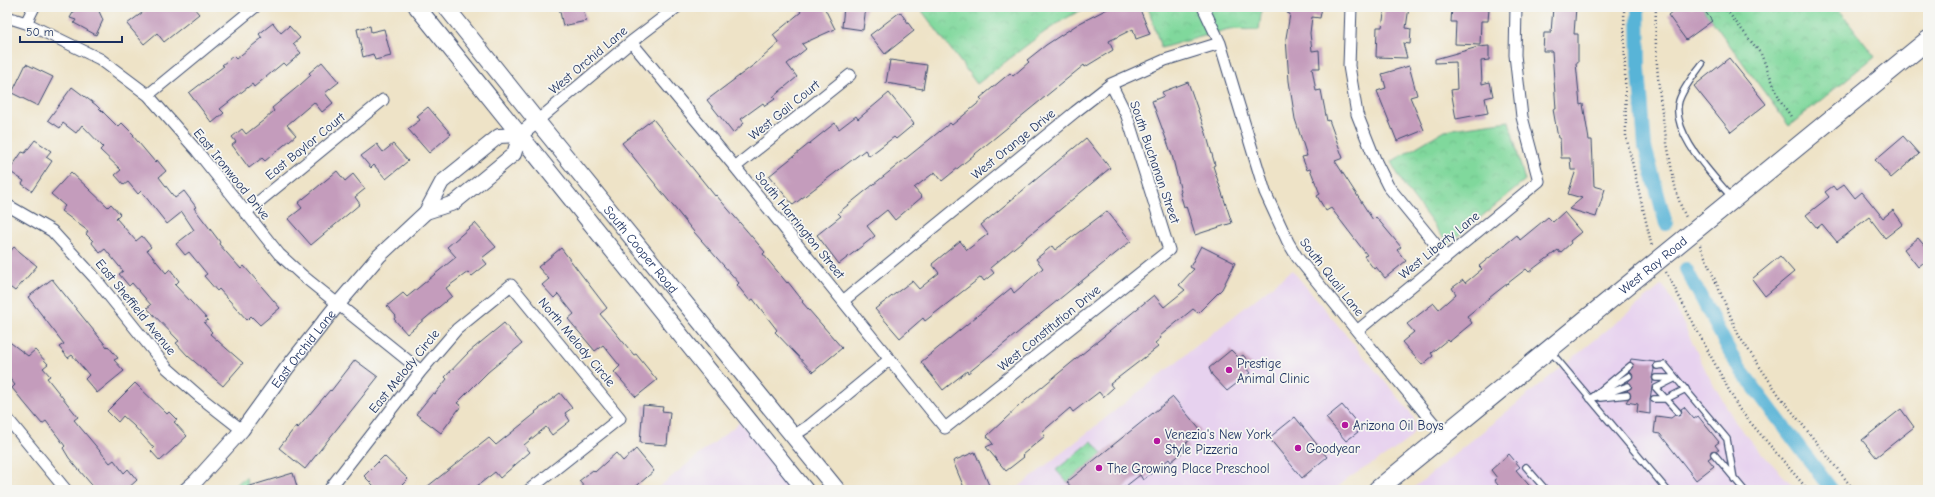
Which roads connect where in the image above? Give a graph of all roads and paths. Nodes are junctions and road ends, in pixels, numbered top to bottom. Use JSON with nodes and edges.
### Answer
{"nodes":[{"id":1,"x":34,"y":7,"type":"edge"},
{"id":2,"x":255,"y":7,"type":"edge"},
{"id":3,"x":418,"y":7,"type":"edge"},
{"id":4,"x":446,"y":7,"type":"edge"},
{"id":5,"x":677,"y":7,"type":"edge"},
{"id":6,"x":1203,"y":7,"type":"edge"},
{"id":7,"x":1351,"y":7,"type":"edge"},
{"id":8,"x":1516,"y":7,"type":"edge"},
{"id":9,"x":1624,"y":7,"type":"edge"},
{"id":10,"x":1656,"y":7,"type":"edge"},
{"id":11,"x":1724,"y":7,"type":"edge"},
{"id":12,"x":7,"y":17,"type":"edge"},
{"id":13,"x":26,"y":23,"type":"junction"},
{"id":14,"x":1928,"y":40,"type":"edge"},
{"id":15,"x":631,"y":42,"type":"junction"},
{"id":16,"x":1220,"y":43,"type":"junction"},
{"id":17,"x":1702,"y":64,"type":"dead end"},
{"id":18,"x":850,"y":75,"type":"dead end"},
{"id":19,"x":1111,"y":84,"type":"junction"},
{"id":20,"x":148,"y":95,"type":"junction"},
{"id":21,"x":383,"y":100,"type":"dead end"},
{"id":22,"x":1792,"y":118,"type":"dead end"},
{"id":23,"x":537,"y":121,"type":"junction"},
{"id":24,"x":520,"y":135,"type":"junction"},
{"id":25,"x":735,"y":167,"type":"junction"},
{"id":26,"x":1733,"y":199,"type":"junction"},
{"id":27,"x":7,"y":205,"type":"edge"},
{"id":28,"x":245,"y":212,"type":"junction"},
{"id":29,"x":426,"y":212,"type":"junction"},
{"id":30,"x":1691,"y":234,"type":"junction"},
{"id":31,"x":1169,"y":250,"type":"joint"},
{"id":32,"x":1446,"y":257,"type":"junction"},
{"id":33,"x":1663,"y":257,"type":"junction"},
{"id":34,"x":511,"y":285,"type":"joint"},
{"id":35,"x":843,"y":301,"type":"junction"},
{"id":36,"x":338,"y":304,"type":"junction"},
{"id":37,"x":1357,"y":331,"type":"junction"},
{"id":38,"x":1549,"y":350,"type":"junction"},
{"id":39,"x":890,"y":359,"type":"junction"},
{"id":40,"x":1630,"y":366,"type":"dead end"},
{"id":41,"x":1657,"y":366,"type":"dead end"},
{"id":42,"x":421,"y":370,"type":"junction"},
{"id":43,"x":1629,"y":376,"type":"dead end"},
{"id":44,"x":1656,"y":378,"type":"dead end"},
{"id":45,"x":1676,"y":378,"type":"junction"},
{"id":46,"x":1628,"y":386,"type":"dead end"},
{"id":47,"x":1686,"y":389,"type":"junction"},
{"id":48,"x":1627,"y":395,"type":"dead end"},
{"id":49,"x":1590,"y":399,"type":"junction"},
{"id":50,"x":1654,"y":399,"type":"dead end"},
{"id":51,"x":1666,"y":399,"type":"junction"},
{"id":52,"x":1678,"y":412,"type":"dead end"},
{"id":53,"x":7,"y":418,"type":"edge"},
{"id":54,"x":945,"y":428,"type":"joint"},
{"id":55,"x":242,"y":430,"type":"junction"},
{"id":56,"x":793,"y":436,"type":"junction"},
{"id":57,"x":1444,"y":436,"type":"junction"},
{"id":58,"x":773,"y":451,"type":"junction"},
{"id":59,"x":1714,"y":454,"type":"dead end"},
{"id":60,"x":1526,"y":467,"type":"dead end"},
{"id":61,"x":1734,"y":479,"type":"junction"},
{"id":62,"x":333,"y":489,"type":"edge"},
{"id":63,"x":66,"y":490,"type":"edge"},
{"id":64,"x":186,"y":490,"type":"edge"},
{"id":65,"x":529,"y":490,"type":"edge"},
{"id":66,"x":805,"y":490,"type":"edge"},
{"id":67,"x":837,"y":490,"type":"edge"},
{"id":68,"x":1377,"y":490,"type":"edge"},
{"id":69,"x":1546,"y":490,"type":"edge"},
{"id":70,"x":1667,"y":490,"type":"edge"},
{"id":71,"x":1744,"y":490,"type":"edge"},
{"id":72,"x":1808,"y":490,"type":"edge"},
{"id":73,"x":1854,"y":490,"type":"edge"}],
"edges":[{"from":1,"to":13,"type":"street"},
{"from":2,"to":20,"type":"street"},
{"from":3,"to":24,"type":"main road","name":"South Cooper Road"},
{"from":4,"to":23,"type":"main road","name":"South Cooper Road"},
{"from":5,"to":15,"type":"street","name":"West Orchid Lane"},
{"from":6,"to":16,"type":"street"},
{"from":7,"to":32,"type":"street"},
{"from":8,"to":32,"type":"street","name":"West Liberty Lane"},
{"from":9,"to":33,"type":"path"},
{"from":10,"to":30,"type":"path"},
{"from":11,"to":22,"type":"path"},
{"from":12,"to":13,"type":"street","name":"East Ironwood Drive"},
{"from":13,"to":20,"type":"street","name":"East Ironwood Drive"},
{"from":14,"to":26,"type":"main road","name":"West Ray Road"},
{"from":15,"to":23,"type":"street","name":"West Orchid Lane"},
{"from":15,"to":25,"type":"street","name":"South Harrington Street"},
{"from":16,"to":19,"type":"street","name":"West Orange Drive"},
{"from":16,"to":37,"type":"street","name":"South Quail Lane"},
{"from":17,"to":26,"type":"lane"},
{"from":18,"to":25,"type":"street","name":"West Gail Court"},
{"from":19,"to":31,"type":"street","name":"South Buchanan Street"},
{"from":19,"to":35,"type":"street","name":"West Orange Drive"},
{"from":20,"to":28,"type":"street","name":"East Ironwood Drive"},
{"from":21,"to":28,"type":"street","name":"East Baylor Court"},
{"from":23,"to":24,"type":"street"},
{"from":23,"to":56,"type":"main road","name":"South Cooper Road"},
{"from":24,"to":29,"type":"street","name":"East Orchid Lane"},
{"from":24,"to":29,"type":"street","name":"East Orchid Lane"},
{"from":24,"to":58,"type":"main road","name":"South Cooper Road"},
{"from":25,"to":35,"type":"street","name":"South Harrington Street"},
{"from":26,"to":30,"type":"main road","name":"West Ray Road"},
{"from":27,"to":55,"type":"street","name":"East Sheffield Avenue"},
{"from":28,"to":36,"type":"street","name":"East Ironwood Drive"},
{"from":29,"to":36,"type":"street","name":"East Orchid Lane"},
{"from":30,"to":33,"type":"main road","name":"West Ray Road"},
{"from":30,"to":73,"type":"path"},
{"from":31,"to":54,"type":"street","name":"West Constitution Drive"},
{"from":32,"to":37,"type":"street","name":"West Liberty Lane"},
{"from":33,"to":38,"type":"main road","name":"West Ray Road"},
{"from":33,"to":72,"type":"path"},
{"from":34,"to":42,"type":"street","name":"East Melody Circle"},
{"from":34,"to":65,"type":"street","name":"North Melody Circle"},
{"from":35,"to":39,"type":"street","name":"South Harrington Street"},
{"from":36,"to":42,"type":"street","name":"East Ironwood Drive"},
{"from":36,"to":55,"type":"street","name":"East Orchid Lane"},
{"from":37,"to":57,"type":"street","name":"South Quail Lane"},
{"from":38,"to":49,"type":"lane"},
{"from":38,"to":57,"type":"main road","name":"West Ray Road"},
{"from":39,"to":54,"type":"street","name":"South Harrington Street"},
{"from":39,"to":56,"type":"street"},
{"from":40,"to":49,"type":"lane"},
{"from":41,"to":45,"type":"lane"},
{"from":42,"to":62,"type":"street","name":"East Melody Circle"},
{"from":43,"to":49,"type":"lane"},
{"from":44,"to":45,"type":"lane"},
{"from":45,"to":47,"type":"lane"},
{"from":45,"to":51,"type":"lane"},
{"from":46,"to":49,"type":"lane"},
{"from":47,"to":51,"type":"lane"},
{"from":47,"to":61,"type":"lane"},
{"from":48,"to":49,"type":"lane"},
{"from":49,"to":70,"type":"lane"},
{"from":50,"to":51,"type":"lane"},
{"from":51,"to":52,"type":"lane"},
{"from":53,"to":63,"type":"street"},
{"from":55,"to":64,"type":"street","name":"East Orchid Lane"},
{"from":56,"to":58,"type":"main road"},
{"from":56,"to":67,"type":"main road","name":"South Cooper Road"},
{"from":57,"to":68,"type":"main road","name":"West Ray Road"},
{"from":58,"to":66,"type":"main road","name":"South Cooper Road"},
{"from":59,"to":61,"type":"lane"},
{"from":60,"to":69,"type":"lane"},
{"from":61,"to":71,"type":"lane"}]}
